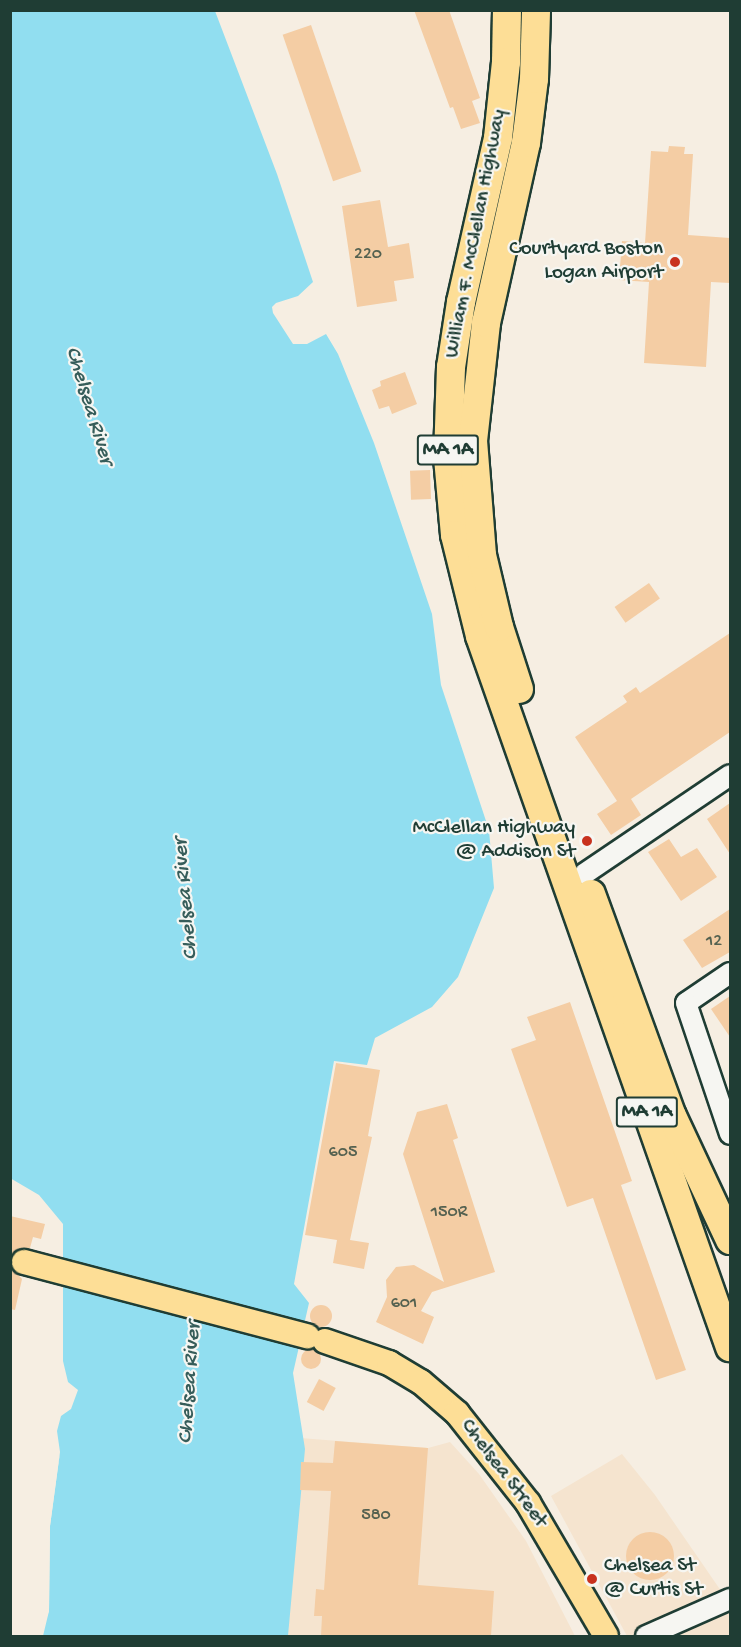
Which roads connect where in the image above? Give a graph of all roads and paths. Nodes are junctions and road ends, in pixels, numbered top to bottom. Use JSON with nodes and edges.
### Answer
{"nodes":[{"id":1,"x":507,"y":10,"type":"edge"},
{"id":2,"x":536,"y":10,"type":"edge"},
{"id":3,"x":730,"y":775,"type":"edge"},
{"id":4,"x":584,"y":874,"type":"junction"},
{"id":5,"x":730,"y":972,"type":"edge"},
{"id":6,"x":730,"y":1134,"type":"edge"},
{"id":7,"x":730,"y":1240,"type":"edge"},
{"id":8,"x":24,"y":1262,"type":"dead end"},
{"id":9,"x":730,"y":1347,"type":"edge"},
{"id":10,"x":730,"y":1599,"type":"edge"},
{"id":11,"x":606,"y":1636,"type":"edge"},
{"id":12,"x":646,"y":1636,"type":"edge"}],
"edges":[{"from":1,"to":9,"type":"highway","name":"William F. McClellan Highway","number":"MA 1A"},
{"from":2,"to":4,"type":"highway","name":"William F. McClellan Highway","number":"MA 1A"},
{"from":3,"to":4,"type":"street"},
{"from":4,"to":7,"type":"highway","name":"William F. McClellan Highway","number":"MA 1A"},
{"from":5,"to":6,"type":"street"},
{"from":8,"to":11,"type":"main road","name":"Chelsea Street"},
{"from":10,"to":12,"type":"street"}]}
